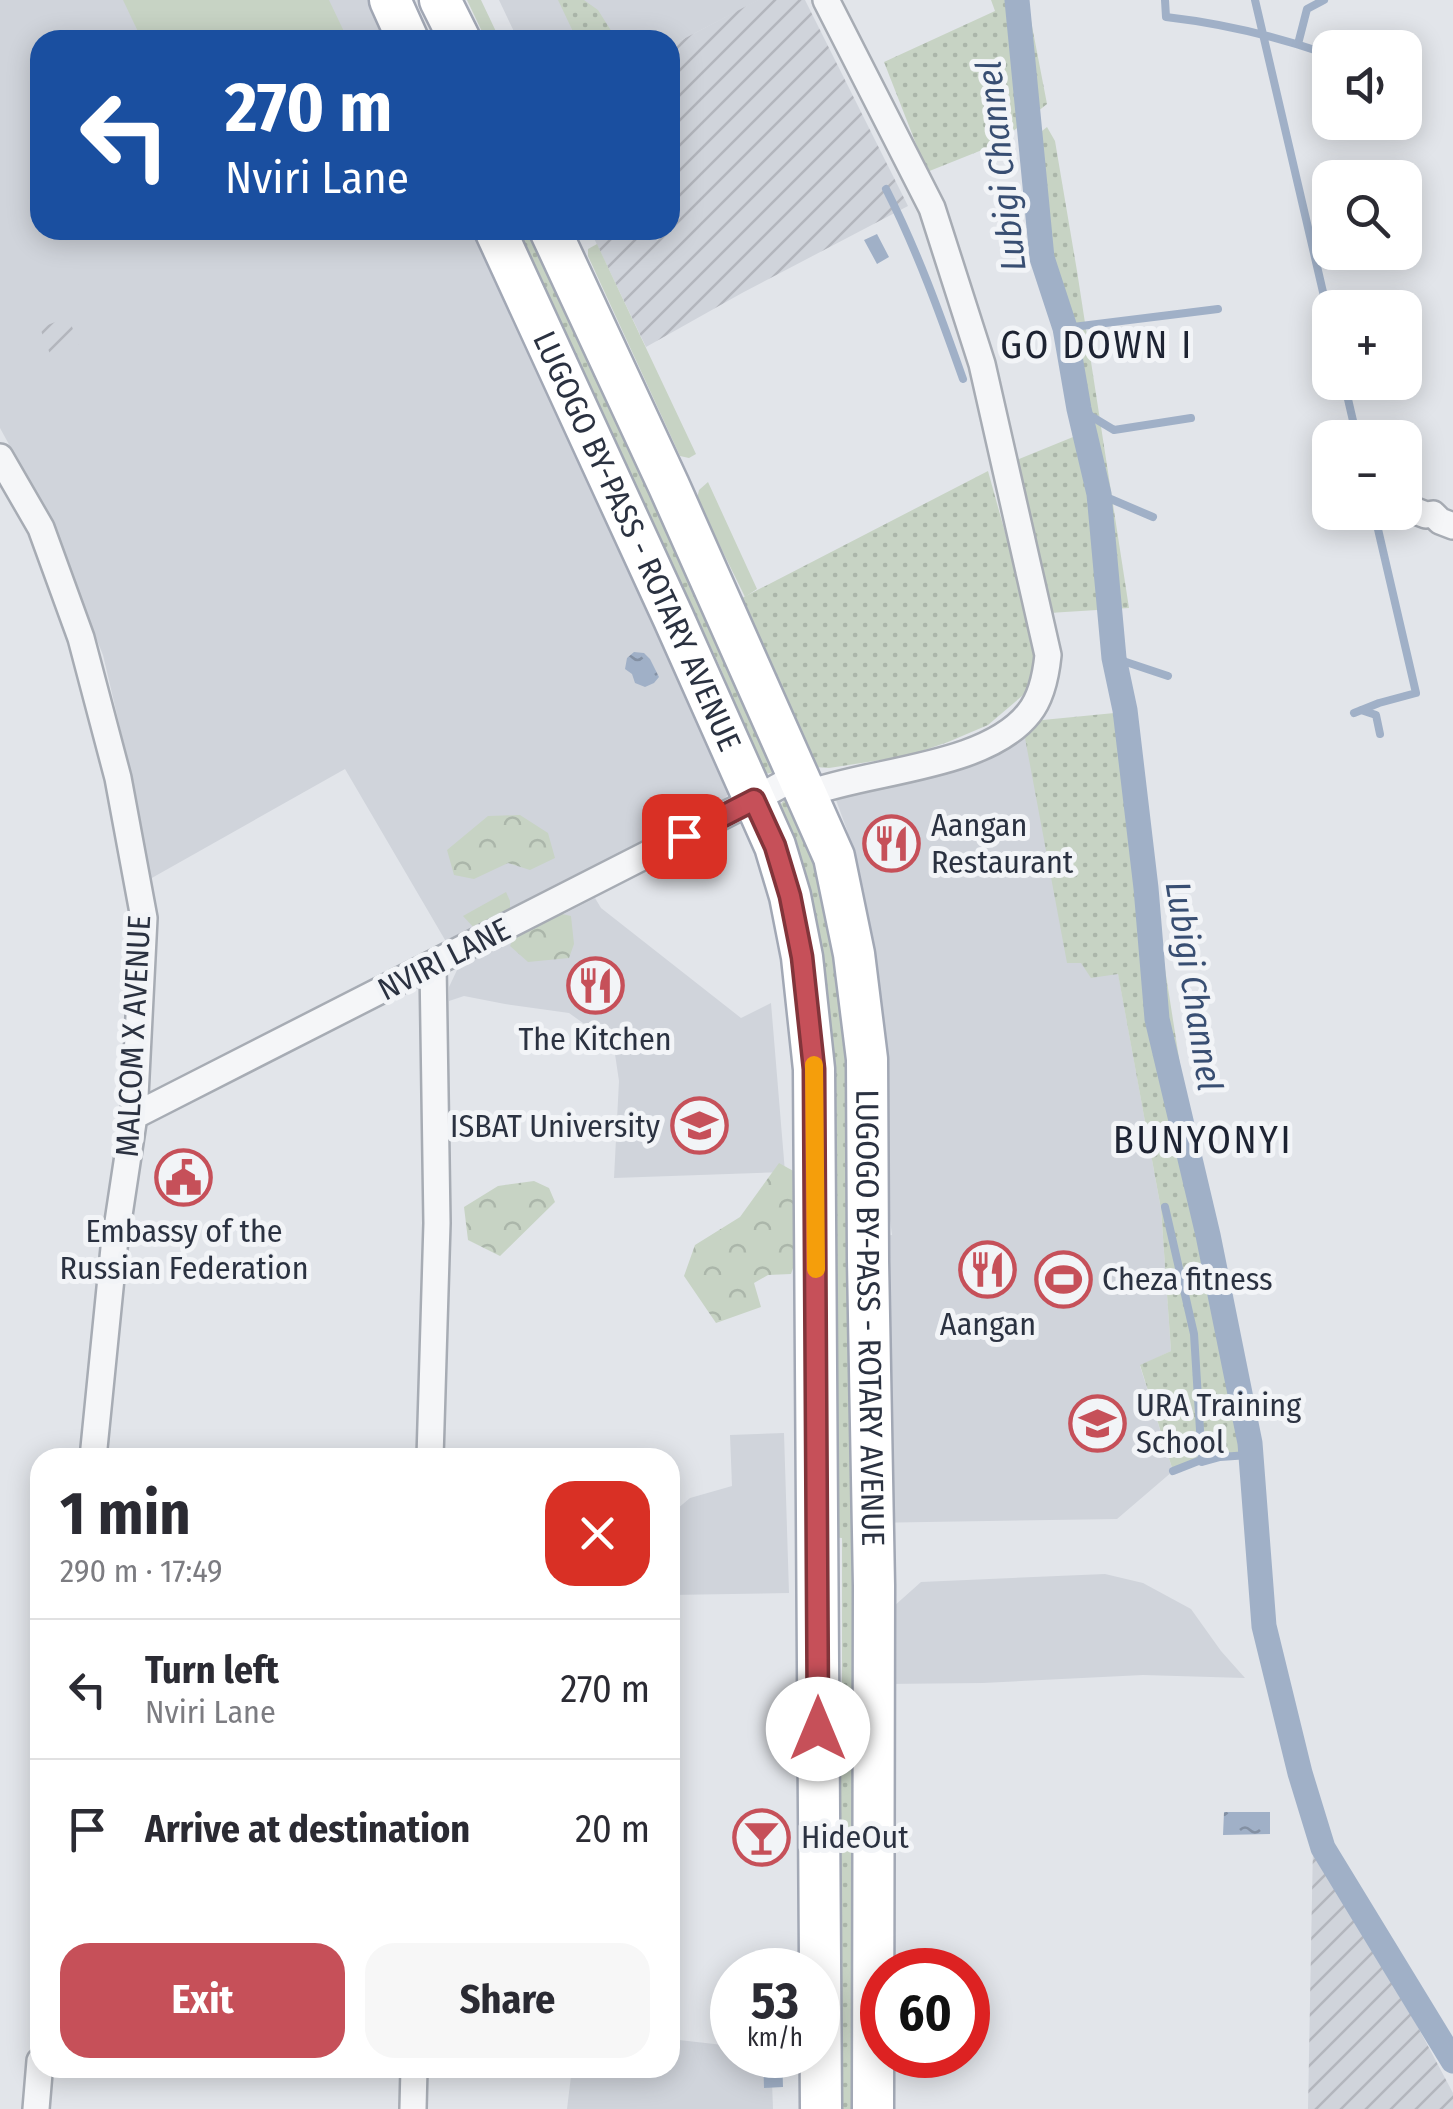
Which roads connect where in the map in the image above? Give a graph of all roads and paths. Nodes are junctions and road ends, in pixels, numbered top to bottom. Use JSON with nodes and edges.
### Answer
{"nodes":[{"id":1,"x":440,"y":0,"type":"edge"},
{"id":2,"x":826,"y":0,"type":"edge"},
{"id":3,"x":455,"y":30,"type":"edge"},
{"id":4,"x":500,"y":240,"type":"edge"},
{"id":5,"x":555,"y":240,"type":"edge"},
{"id":6,"x":0,"y":458,"type":"edge"},
{"id":7,"x":1422,"y":513,"type":"edge"},
{"id":8,"x":1453,"y":526,"type":"edge"},
{"id":9,"x":803,"y":784,"type":"junction"},
{"id":10,"x":754,"y":800,"type":"junction"},
{"id":11,"x":433,"y":964,"type":"junction"},
{"id":12,"x":134,"y":1116,"type":"junction"},
{"id":13,"x":93,"y":1448,"type":"edge"},
{"id":14,"x":430,"y":1448,"type":"edge"},
{"id":15,"x":39,"y":2078,"type":"edge"},
{"id":16,"x":414,"y":2078,"type":"edge"},
{"id":17,"x":36,"y":2109,"type":"edge"},
{"id":18,"x":413,"y":2109,"type":"edge"},
{"id":19,"x":821,"y":2109,"type":"edge"},
{"id":20,"x":873,"y":2109,"type":"edge"}],
"edges":[{"from":1,"to":3,"type":"main road"},
{"from":2,"to":9,"type":"street","name":"NVIRI LANE"},
{"from":4,"to":10,"type":"main road","name":"LUGOGO BY-PASS - ROTARY AVENUE"},
{"from":5,"to":9,"type":"main road","name":"LUGOGO BY-PASS - ROTARY AVENUE"},
{"from":6,"to":12,"type":"street","name":"MALCOM X AVENUE"},
{"from":7,"to":8,"type":"street"},
{"from":9,"to":10,"type":"street","name":"NVIRI LANE"},
{"from":9,"to":20,"type":"main road","name":"LUGOGO BY-PASS - ROTARY AVENUE"},
{"from":10,"to":11,"type":"street","name":"NVIRI LANE"},
{"from":10,"to":19,"type":"main road","name":"LUGOGO BY-PASS - ROTARY AVENUE"},
{"from":11,"to":12,"type":"street","name":"NVIRI LANE"},
{"from":11,"to":14,"type":"street"},
{"from":12,"to":13,"type":"street","name":"MALCOM X AVENUE"},
{"from":15,"to":17,"type":"street"},
{"from":16,"to":18,"type":"street"}]}
